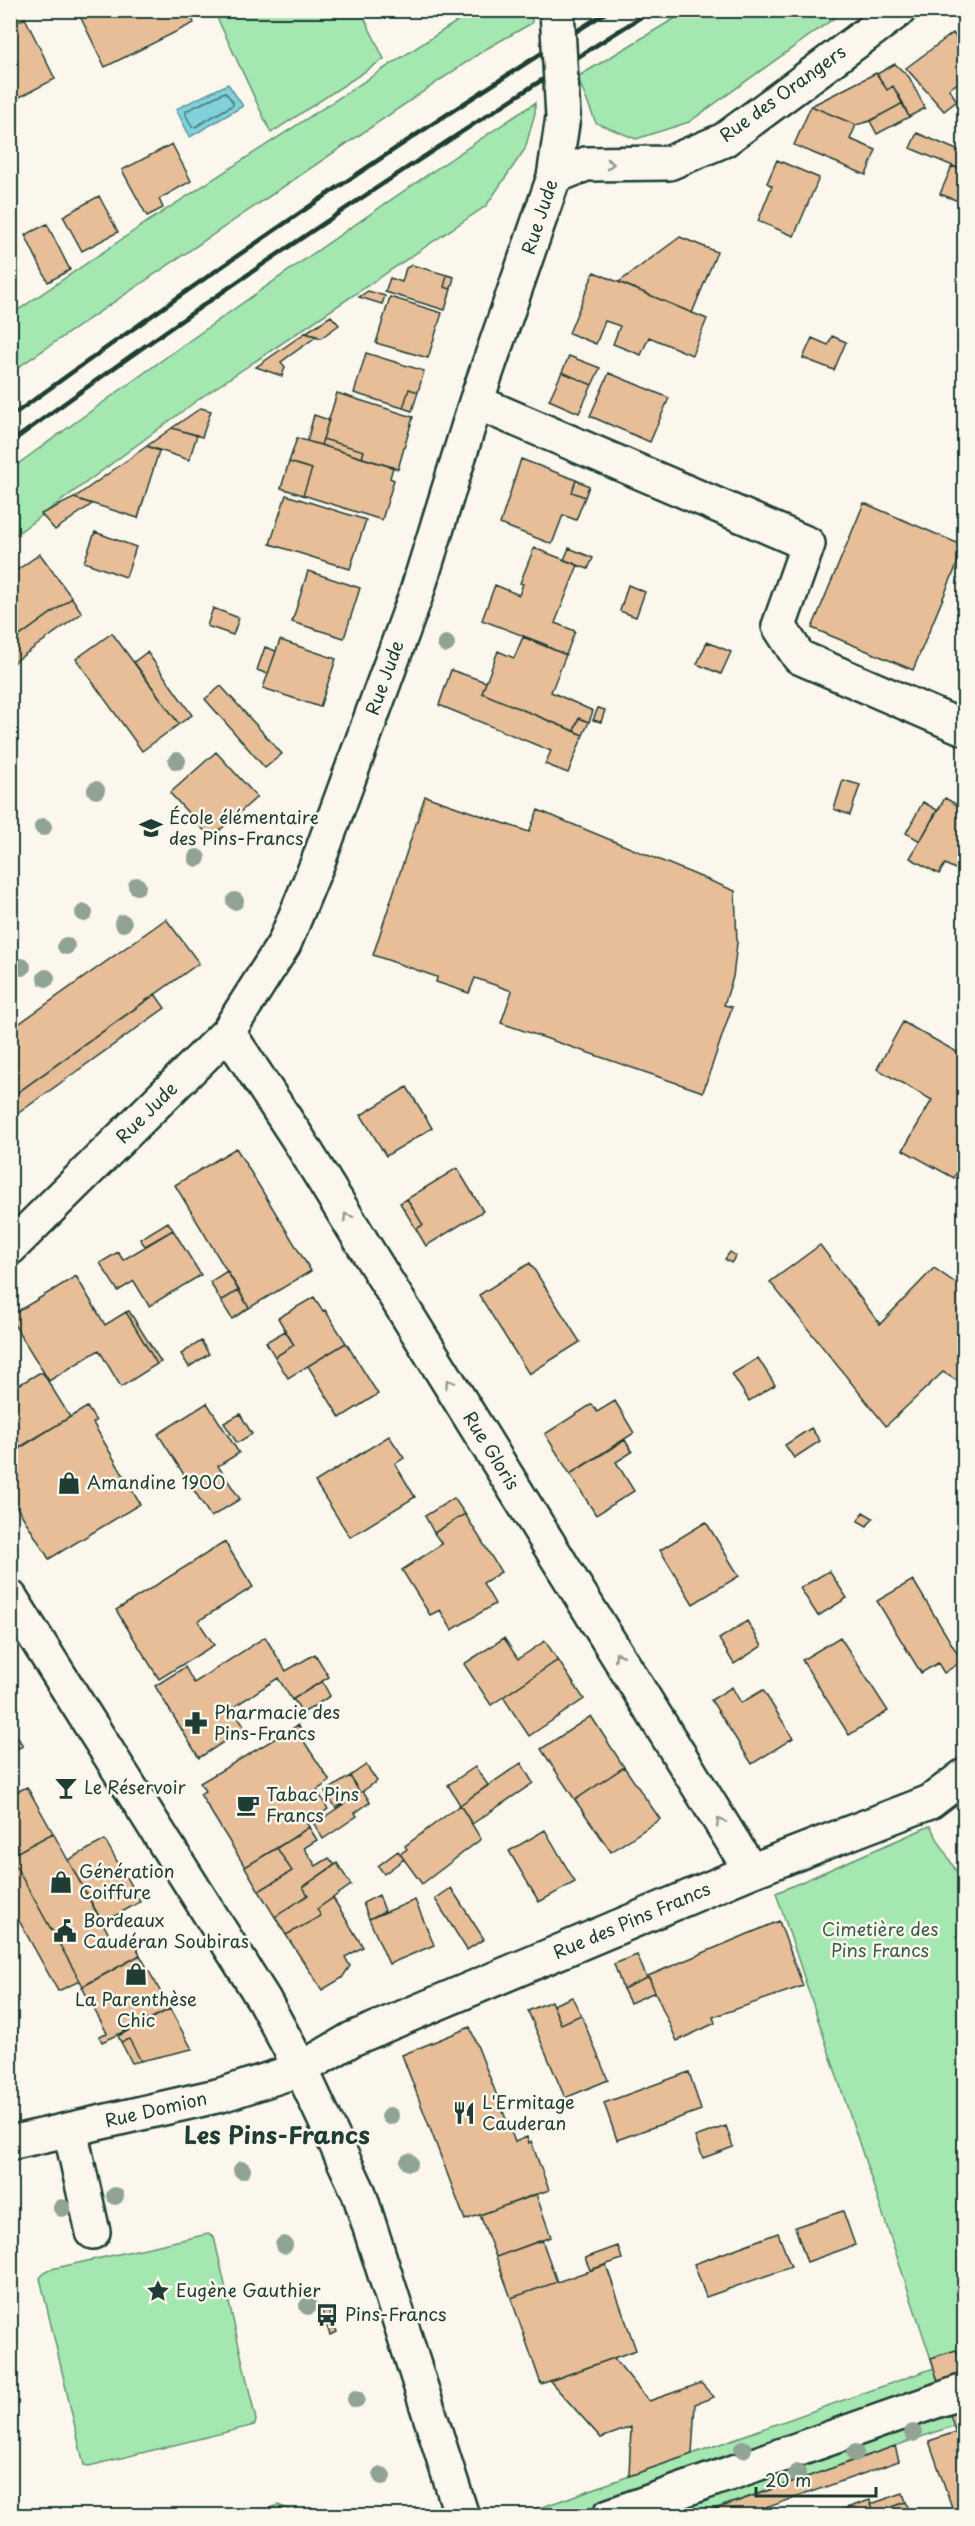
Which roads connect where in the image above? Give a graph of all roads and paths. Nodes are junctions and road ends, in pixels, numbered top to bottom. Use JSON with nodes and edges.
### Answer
{"nodes":[{"id":1,"x":557,"y":10,"type":"edge"},
{"id":2,"x":899,"y":10,"type":"edge"},
{"id":3,"x":554,"y":177,"type":"junction"},
{"id":4,"x":476,"y":402,"type":"junction"},
{"id":5,"x":964,"y":728,"type":"edge"},
{"id":6,"x":228,"y":1032,"type":"junction"},
{"id":7,"x":10,"y":1248,"type":"edge"},
{"id":8,"x":10,"y":1597,"type":"edge"},
{"id":9,"x":964,"y":1776,"type":"edge"},
{"id":10,"x":751,"y":1871,"type":"junction"},
{"id":11,"x":300,"y":2069,"type":"junction"},
{"id":12,"x":70,"y":2130,"type":"junction"},
{"id":13,"x":10,"y":2143,"type":"edge"},
{"id":14,"x":93,"y":2232,"type":"dead end"},
{"id":15,"x":964,"y":2391,"type":"edge"},
{"id":16,"x":462,"y":2516,"type":"edge"},
{"id":17,"x":609,"y":2516,"type":"edge"}],
"edges":[{"from":1,"to":3,"type":"street","name":"Rue Jude","bridge":true},
{"from":3,"to":2,"type":"street","name":"Rue des Orangers","one_way":true},
{"from":3,"to":4,"type":"street","name":"Rue Jude"},
{"from":4,"to":5,"type":"street"},
{"from":4,"to":6,"type":"street","name":"Rue Jude"},
{"from":6,"to":7,"type":"street","name":"Rue Jude"},
{"from":10,"to":6,"type":"street","name":"Rue Gloris","one_way":true},
{"from":8,"to":11,"type":"street"},
{"from":9,"to":10,"type":"street","name":"Rue des Pins Francs"},
{"from":10,"to":11,"type":"street","name":"Rue des Pins Francs"},
{"from":11,"to":12,"type":"street","name":"Rue Domion"},
{"from":11,"to":16,"type":"street"},
{"from":12,"to":13,"type":"street","name":"Rue Domion"},
{"from":12,"to":14,"type":"street"},
{"from":15,"to":17,"type":"street"}]}
